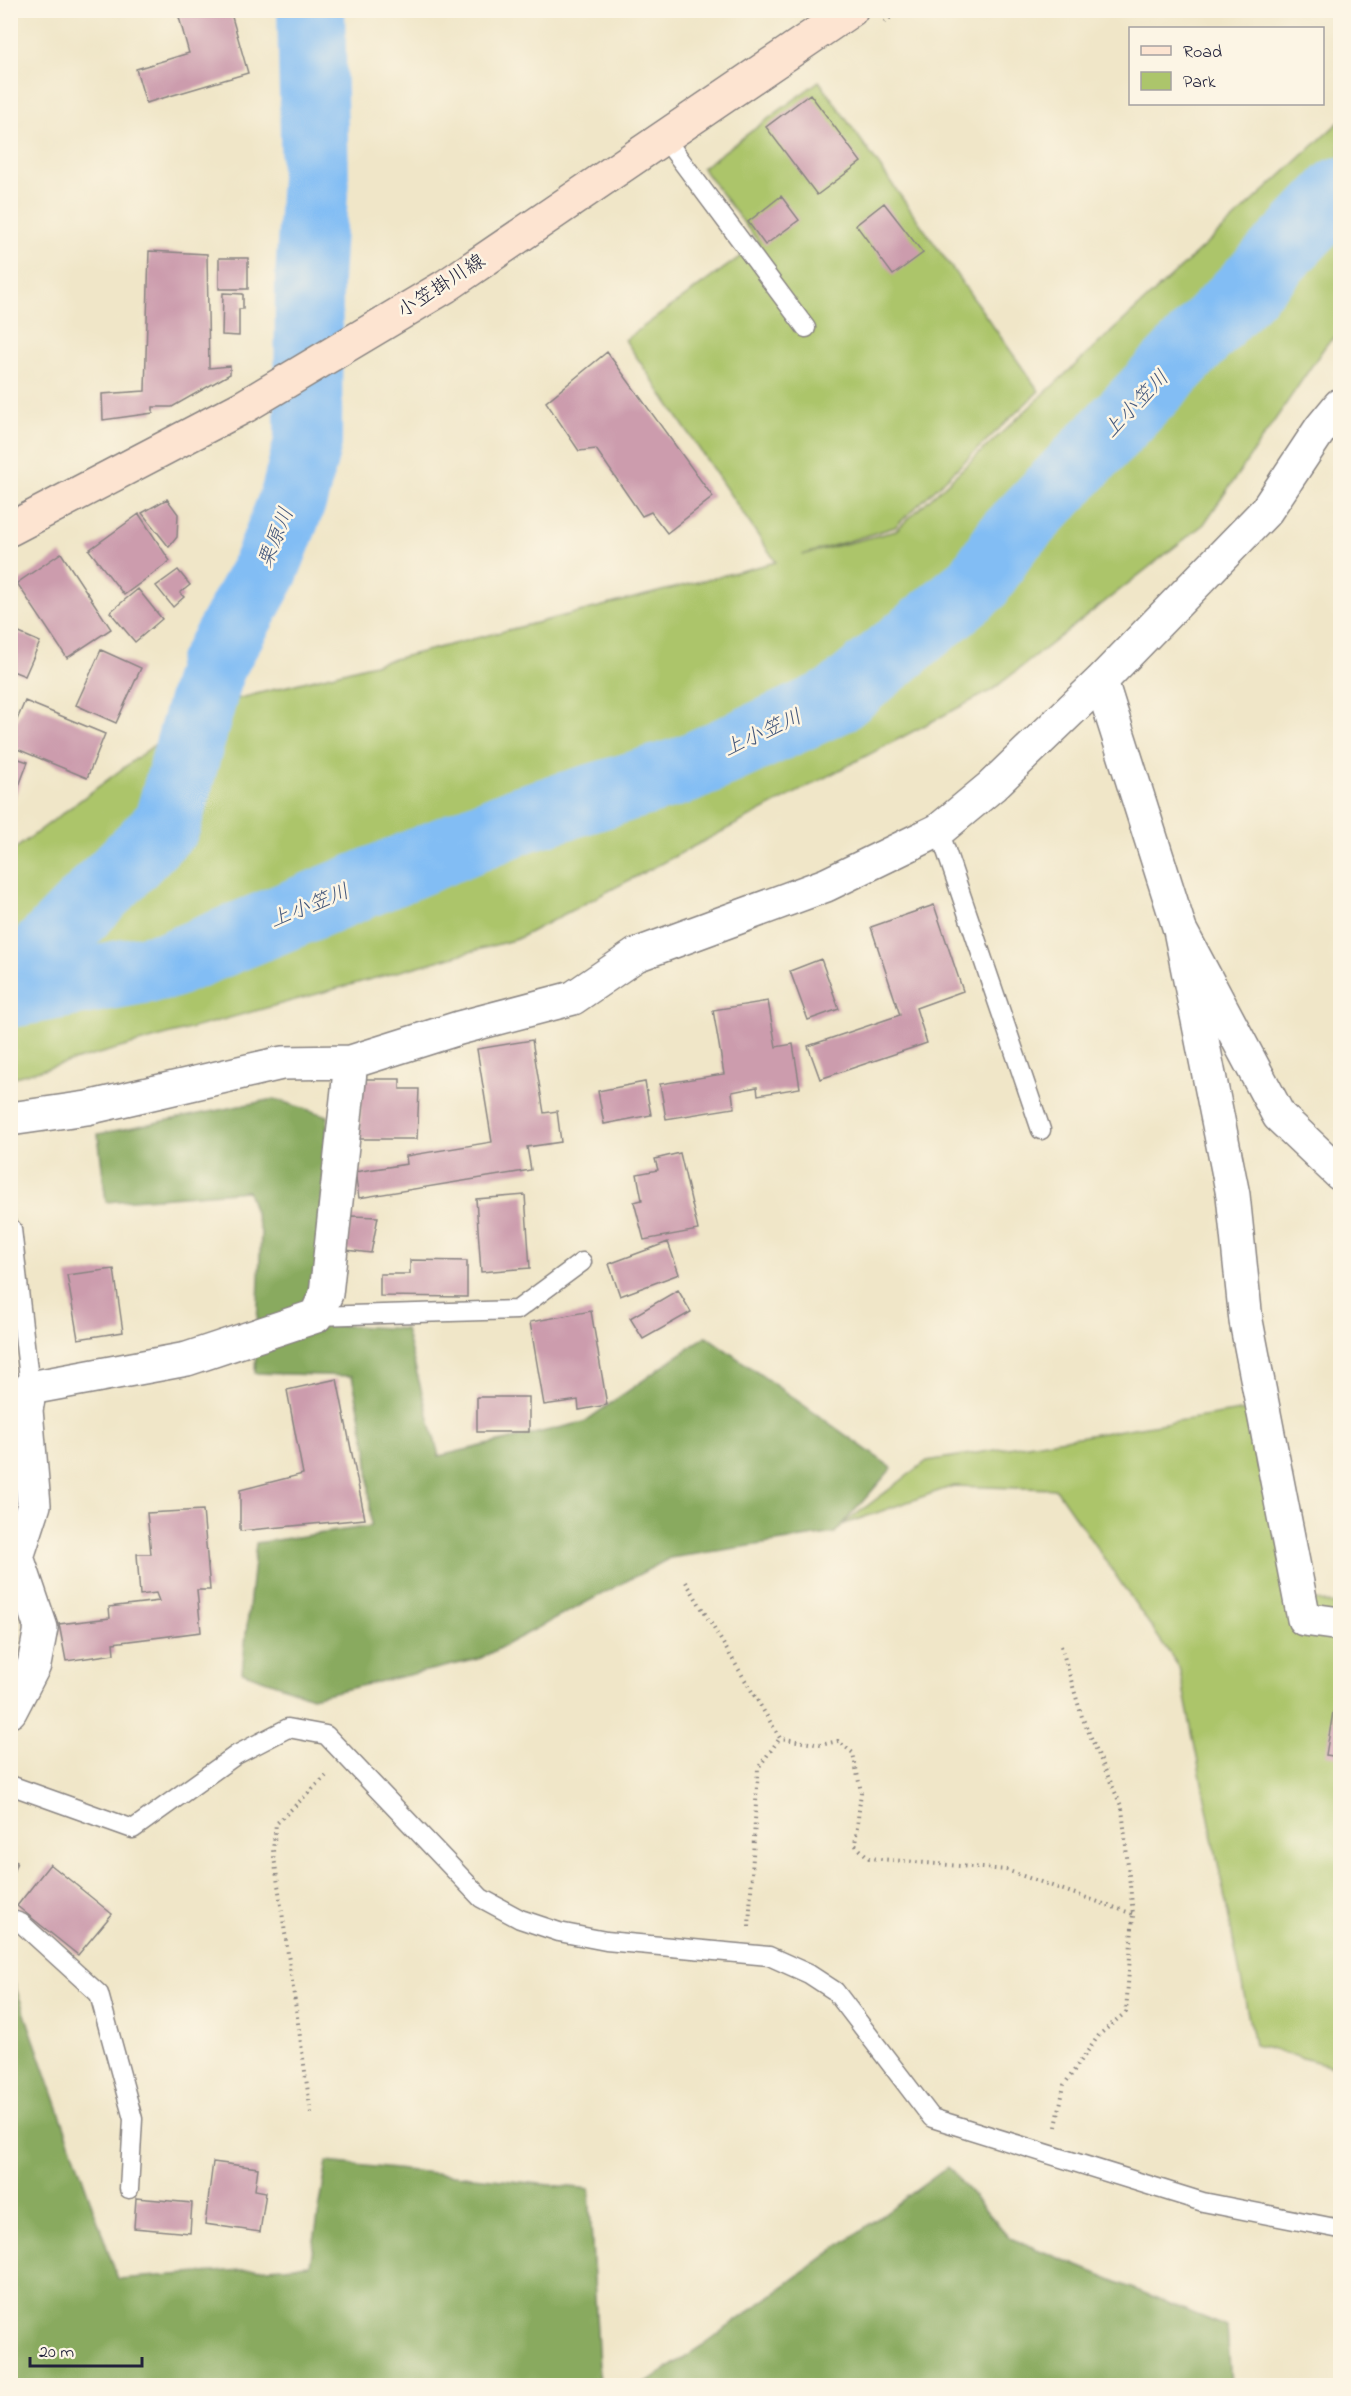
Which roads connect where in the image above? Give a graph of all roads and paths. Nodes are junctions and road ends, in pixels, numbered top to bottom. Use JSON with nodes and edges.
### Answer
{"nodes":[{"id":1,"x":901,"y":10,"type":"edge"},
{"id":2,"x":864,"y":19,"type":"edge"},
{"id":3,"x":665,"y":139,"type":"junction"},
{"id":4,"x":806,"y":328,"type":"dead end"},
{"id":5,"x":1341,"y":405,"type":"edge"},
{"id":6,"x":10,"y":529,"type":"edge"},
{"id":7,"x":1101,"y":681,"type":"junction"},
{"id":8,"x":939,"y":830,"type":"junction"},
{"id":9,"x":1179,"y":930,"type":"junction"},
{"id":10,"x":351,"y":1062,"type":"junction"},
{"id":11,"x":10,"y":1119,"type":"edge"},
{"id":12,"x":1041,"y":1130,"type":"dead end"},
{"id":13,"x":1341,"y":1174,"type":"edge"},
{"id":14,"x":12,"y":1229,"type":"dead end"},
{"id":15,"x":582,"y":1262,"type":"dead end"},
{"id":16,"x":316,"y":1316,"type":"junction"},
{"id":17,"x":30,"y":1388,"type":"junction"},
{"id":18,"x":14,"y":1557,"type":"edge"},
{"id":19,"x":686,"y":1582,"type":"dead end"},
{"id":20,"x":1341,"y":1624,"type":"edge"},
{"id":21,"x":1061,"y":1646,"type":"dead end"},
{"id":22,"x":10,"y":1710,"type":"edge"},
{"id":23,"x":780,"y":1738,"type":"junction"},
{"id":24,"x":347,"y":1757,"type":"junction"},
{"id":25,"x":10,"y":1785,"type":"edge"},
{"id":26,"x":1133,"y":1914,"type":"junction"},
{"id":27,"x":10,"y":1919,"type":"edge"},
{"id":28,"x":748,"y":1954,"type":"junction"},
{"id":29,"x":311,"y":2113,"type":"dead end"},
{"id":30,"x":1050,"y":2157,"type":"junction"},
{"id":31,"x":129,"y":2189,"type":"dead end"},
{"id":32,"x":1341,"y":2229,"type":"edge"}],
"edges":[{"from":1,"to":2,"type":"path"},
{"from":2,"to":3,"type":"main road","name":"小笠掛川線"},
{"from":3,"to":4,"type":"lane"},
{"from":3,"to":6,"type":"main road","name":"小笠掛川線"},
{"from":5,"to":7,"type":"street"},
{"from":7,"to":8,"type":"street"},
{"from":7,"to":9,"type":"street"},
{"from":8,"to":10,"type":"street"},
{"from":8,"to":12,"type":"lane"},
{"from":9,"to":13,"type":"street"},
{"from":9,"to":20,"type":"street"},
{"from":10,"to":11,"type":"street"},
{"from":10,"to":16,"type":"street"},
{"from":14,"to":17,"type":"lane"},
{"from":15,"to":16,"type":"lane"},
{"from":16,"to":17,"type":"street"},
{"from":17,"to":18,"type":"street"},
{"from":18,"to":22,"type":"street"},
{"from":19,"to":23,"type":"path"},
{"from":21,"to":26,"type":"path"},
{"from":23,"to":26,"type":"path"},
{"from":23,"to":28,"type":"path"},
{"from":24,"to":25,"type":"lane"},
{"from":24,"to":28,"type":"lane"},
{"from":24,"to":29,"type":"path"},
{"from":26,"to":30,"type":"path"},
{"from":27,"to":31,"type":"lane"},
{"from":28,"to":30,"type":"lane"},
{"from":30,"to":32,"type":"lane"}]}
